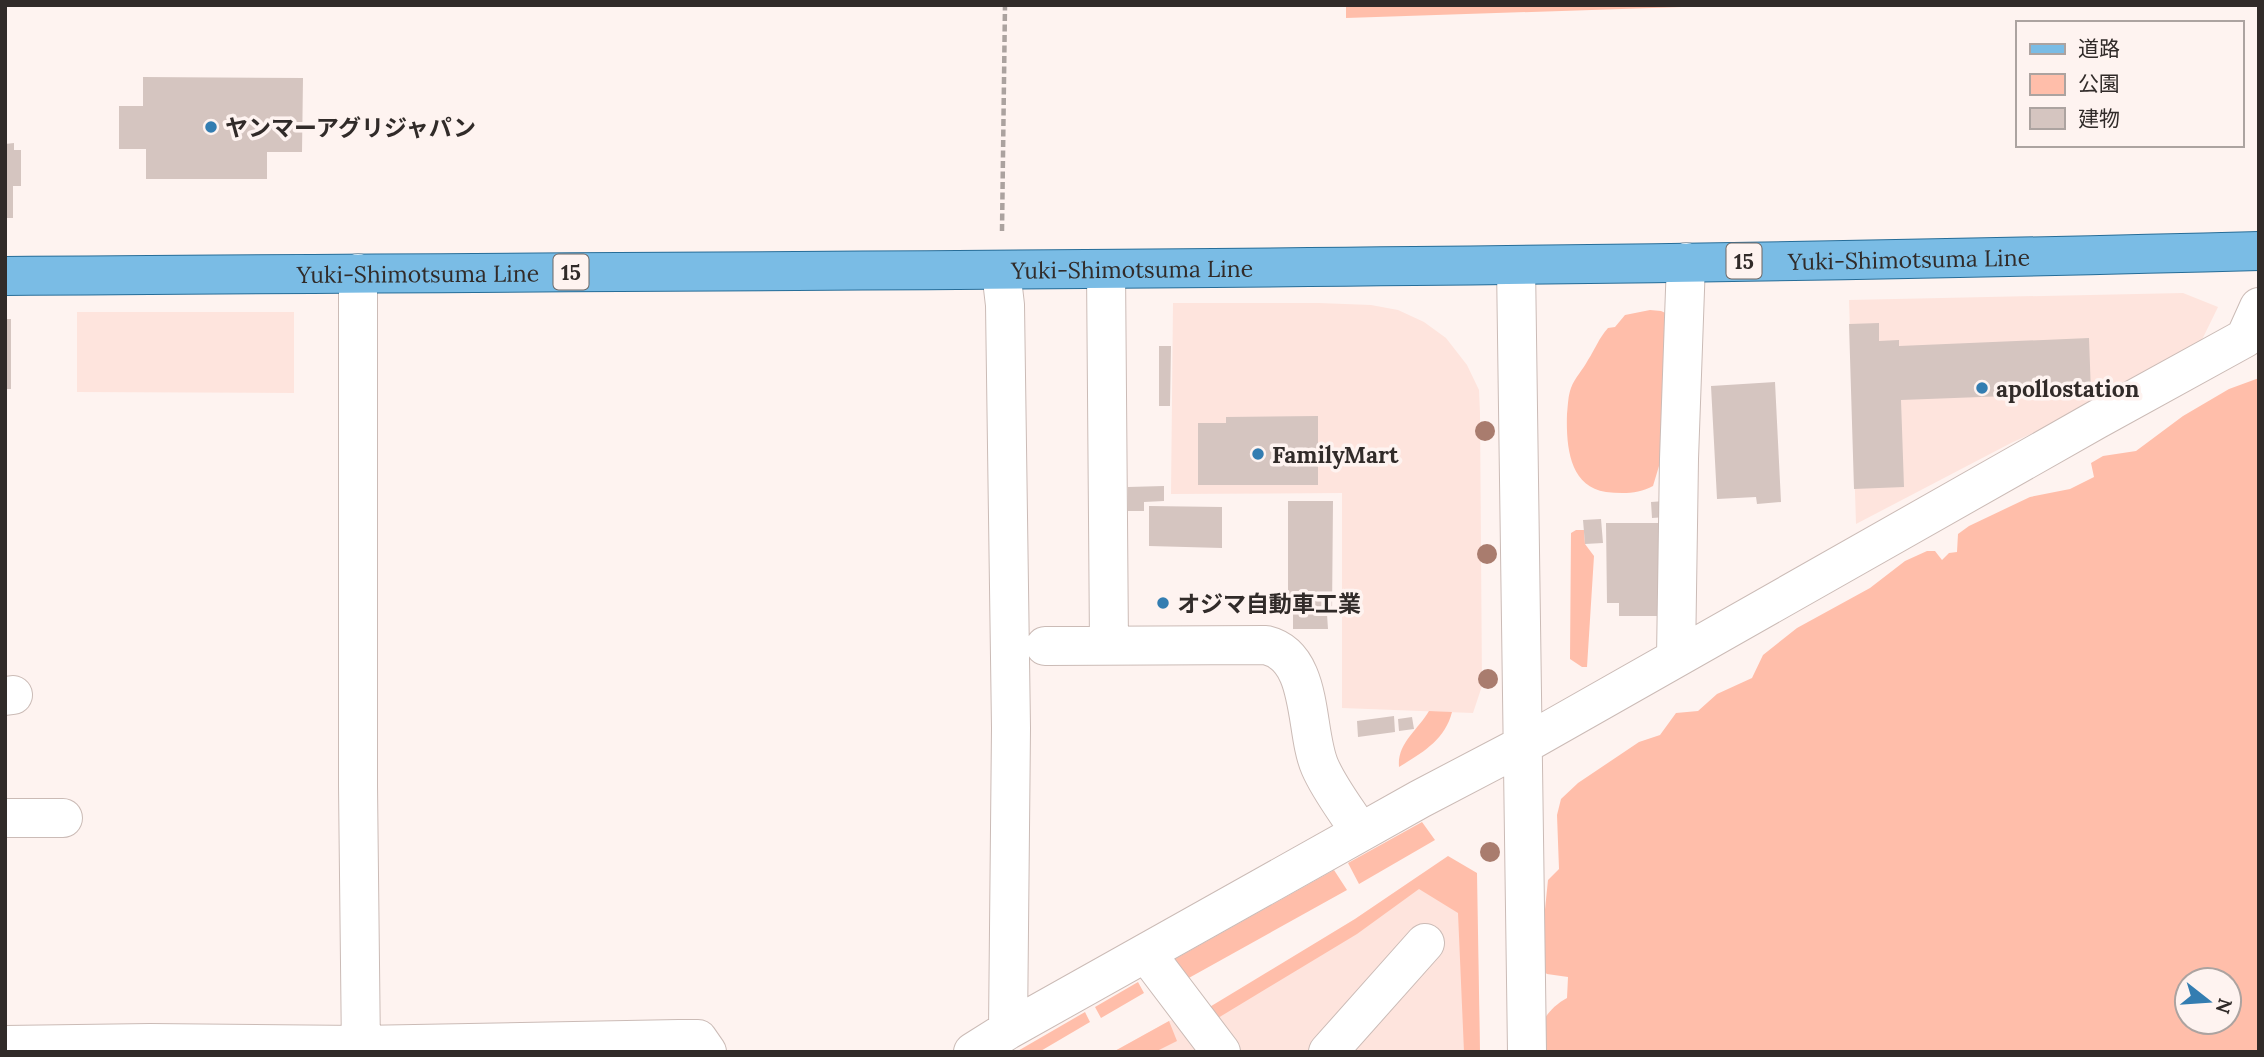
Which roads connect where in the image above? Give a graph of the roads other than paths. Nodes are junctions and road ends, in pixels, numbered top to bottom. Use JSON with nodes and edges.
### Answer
{"nodes":[{"id":1,"x":2259,"y":251,"type":"edge"},
{"id":2,"x":1686,"y":262,"type":"junction"},
{"id":3,"x":1516,"y":265,"type":"junction"},
{"id":4,"x":1106,"y":269,"type":"junction"},
{"id":5,"x":1001,"y":271,"type":"junction"},
{"id":6,"x":358,"y":273,"type":"junction"},
{"id":7,"x":5,"y":276,"type":"edge"},
{"id":8,"x":2259,"y":307,"type":"edge"},
{"id":9,"x":1109,"y":645,"type":"junction"},
{"id":10,"x":1045,"y":646,"type":"dead end"},
{"id":11,"x":1676,"y":658,"type":"junction"},
{"id":12,"x":1522,"y":745,"type":"junction"},
{"id":13,"x":5,"y":818,"type":"edge"},
{"id":14,"x":63,"y":818,"type":"dead end"},
{"id":15,"x":1360,"y":832,"type":"junction"},
{"id":16,"x":1425,"y":943,"type":"dead end"},
{"id":17,"x":1146,"y":953,"type":"junction"},
{"id":18,"x":1008,"y":1030,"type":"junction"},
{"id":19,"x":5,"y":1045,"type":"edge"},
{"id":20,"x":360,"y":1048,"type":"edge"},
{"id":21,"x":707,"y":1052,"type":"edge"},
{"id":22,"x":973,"y":1052,"type":"edge"},
{"id":23,"x":1220,"y":1052,"type":"edge"},
{"id":24,"x":1328,"y":1052,"type":"edge"},
{"id":25,"x":1527,"y":1052,"type":"edge"}],
"edges":[{"from":1,"to":2,"type":"main road","name":"Yuki-Shimotsuma Line","number":"15"},
{"from":2,"to":3,"type":"main road","name":"Yuki-Shimotsuma Line","number":"15"},
{"from":2,"to":11,"type":"street"},
{"from":3,"to":4,"type":"main road","name":"Yuki-Shimotsuma Line","number":"15"},
{"from":3,"to":12,"type":"street"},
{"from":4,"to":5,"type":"main road","name":"Yuki-Shimotsuma Line","number":"15"},
{"from":4,"to":9,"type":"street"},
{"from":5,"to":6,"type":"main road","name":"Yuki-Shimotsuma Line","number":"15"},
{"from":5,"to":18,"type":"street"},
{"from":6,"to":7,"type":"main road","name":"Yuki-Shimotsuma Line","number":"15"},
{"from":6,"to":20,"type":"street"},
{"from":8,"to":11,"type":"street"},
{"from":9,"to":10,"type":"street"},
{"from":9,"to":15,"type":"street"},
{"from":11,"to":12,"type":"street"},
{"from":12,"to":15,"type":"street"},
{"from":12,"to":25,"type":"street"},
{"from":13,"to":14,"type":"street"},
{"from":15,"to":17,"type":"street"},
{"from":16,"to":24,"type":"street"},
{"from":17,"to":18,"type":"street"},
{"from":17,"to":23,"type":"street"},
{"from":18,"to":22,"type":"street"},
{"from":19,"to":20,"type":"street"},
{"from":20,"to":21,"type":"street"}]}
